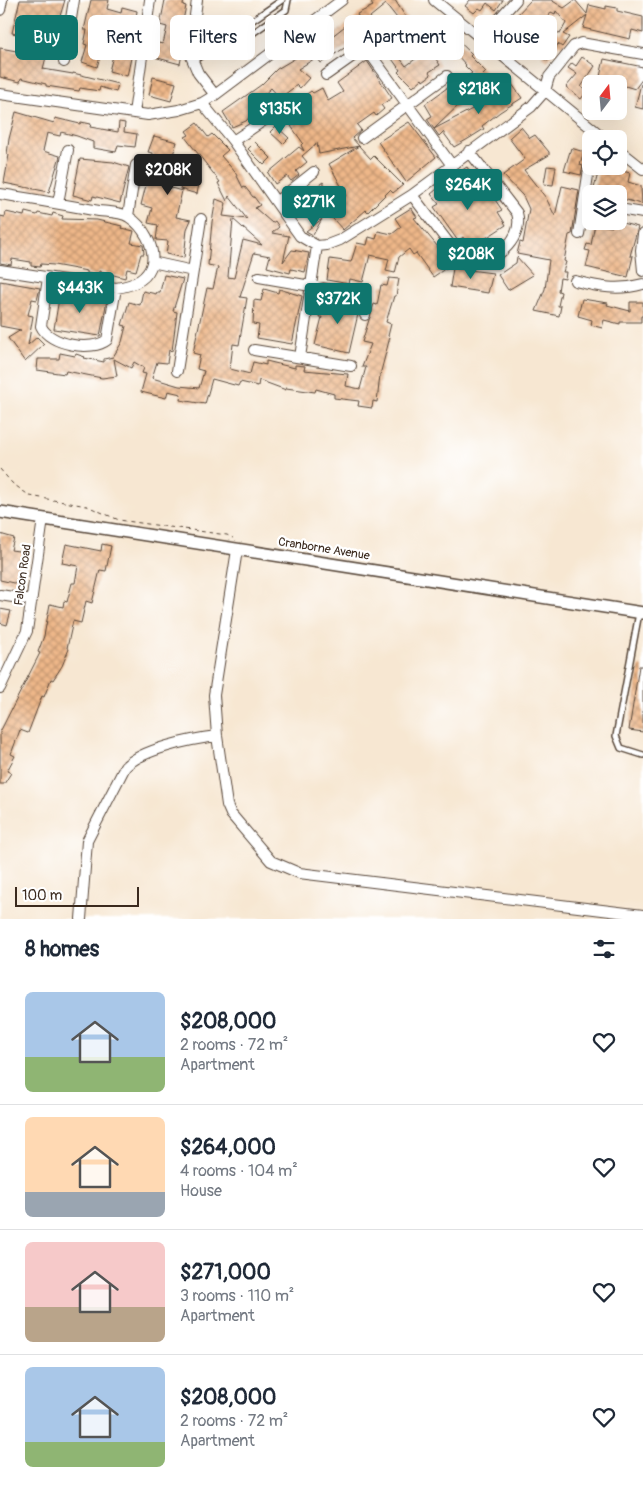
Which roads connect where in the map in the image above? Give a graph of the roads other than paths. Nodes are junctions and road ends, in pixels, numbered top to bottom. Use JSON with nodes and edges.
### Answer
{"nodes":[{"id":1,"x":2,"y":0,"type":"edge"},
{"id":2,"x":74,"y":0,"type":"edge"},
{"id":3,"x":150,"y":0,"type":"edge"},
{"id":4,"x":197,"y":0,"type":"edge"},
{"id":5,"x":282,"y":0,"type":"edge"},
{"id":6,"x":288,"y":0,"type":"edge"},
{"id":7,"x":341,"y":0,"type":"edge"},
{"id":8,"x":434,"y":0,"type":"edge"},
{"id":9,"x":516,"y":0,"type":"edge"},
{"id":10,"x":0,"y":10,"type":"edge"},
{"id":11,"x":503,"y":15,"type":"edge"},
{"id":12,"x":255,"y":18,"type":"edge"},
{"id":13,"x":255,"y":32,"type":"edge"},
{"id":14,"x":474,"y":33,"type":"edge"},
{"id":15,"x":643,"y":54,"type":"edge"},
{"id":16,"x":195,"y":60,"type":"edge"},
{"id":17,"x":507,"y":60,"type":"edge"},
{"id":18,"x":64,"y":62,"type":"dead end"},
{"id":19,"x":192,"y":62,"type":"junction"},
{"id":20,"x":326,"y":75,"type":"dead end"},
{"id":21,"x":447,"y":76,"type":"dead end"},
{"id":22,"x":545,"y":91,"type":"junction"},
{"id":23,"x":0,"y":95,"type":"edge"},
{"id":24,"x":215,"y":95,"type":"junction"},
{"id":25,"x":202,"y":103,"type":"junction"},
{"id":26,"x":268,"y":104,"type":"dead end"},
{"id":27,"x":406,"y":105,"type":"junction"},
{"id":28,"x":134,"y":113,"type":"junction"},
{"id":29,"x":594,"y":130,"type":"edge"},
{"id":30,"x":362,"y":138,"type":"dead end"},
{"id":31,"x":232,"y":142,"type":"junction"},
{"id":32,"x":68,"y":150,"type":"dead end"},
{"id":33,"x":470,"y":151,"type":"junction"},
{"id":34,"x":627,"y":156,"type":"edge"},
{"id":35,"x":451,"y":164,"type":"junction"},
{"id":36,"x":136,"y":165,"type":"dead end"},
{"id":37,"x":643,"y":169,"type":"edge"},
{"id":38,"x":314,"y":172,"type":"dead end"},
{"id":39,"x":0,"y":194,"type":"edge"},
{"id":40,"x":412,"y":195,"type":"junction"},
{"id":41,"x":276,"y":202,"type":"junction"},
{"id":42,"x":58,"y":203,"type":"junction"},
{"id":43,"x":627,"y":210,"type":"edge"},
{"id":44,"x":643,"y":213,"type":"edge"},
{"id":45,"x":128,"y":216,"type":"junction"},
{"id":46,"x":201,"y":218,"type":"dead end"},
{"id":47,"x":582,"y":224,"type":"edge"},
{"id":48,"x":579,"y":234,"type":"dead end"},
{"id":49,"x":643,"y":234,"type":"edge"},
{"id":50,"x":317,"y":246,"type":"junction"},
{"id":51,"x":152,"y":262,"type":"junction"},
{"id":52,"x":0,"y":270,"type":"edge"},
{"id":53,"x":193,"y":271,"type":"junction"},
{"id":54,"x":643,"y":271,"type":"edge"},
{"id":55,"x":259,"y":277,"type":"dead end"},
{"id":56,"x":48,"y":278,"type":"junction"},
{"id":57,"x":575,"y":281,"type":"dead end"},
{"id":58,"x":643,"y":284,"type":"edge"},
{"id":59,"x":311,"y":286,"type":"junction"},
{"id":60,"x":116,"y":288,"type":"junction"},
{"id":61,"x":365,"y":315,"type":"dead end"},
{"id":62,"x":254,"y":350,"type":"dead end"},
{"id":63,"x":300,"y":358,"type":"junction"},
{"id":64,"x":351,"y":366,"type":"dead end"},
{"id":65,"x":177,"y":371,"type":"dead end"},
{"id":66,"x":0,"y":512,"type":"edge"},
{"id":67,"x":43,"y":519,"type":"junction"},
{"id":68,"x":237,"y":550,"type":"junction"},
{"id":69,"x":0,"y":595,"type":"edge"},
{"id":70,"x":32,"y":600,"type":"junction"},
{"id":71,"x":641,"y":612,"type":"edge"},
{"id":72,"x":0,"y":688,"type":"edge"},
{"id":73,"x":217,"y":736,"type":"junction"},
{"id":74,"x":643,"y":755,"type":"edge"},
{"id":75,"x":643,"y":914,"type":"edge"},
{"id":76,"x":81,"y":919,"type":"edge"}],
"edges":[{"from":1,"to":10,"type":"street"},
{"from":2,"to":18,"type":"street"},
{"from":3,"to":28,"type":"street"},
{"from":4,"to":19,"type":"street"},
{"from":5,"to":12,"type":"lane"},
{"from":6,"to":13,"type":"lane"},
{"from":7,"to":24,"type":"street"},
{"from":8,"to":14,"type":"street"},
{"from":9,"to":11,"type":"street"},
{"from":15,"to":22,"type":"street"},
{"from":16,"to":19,"type":"lane"},
{"from":17,"to":22,"type":"street"},
{"from":19,"to":24,"type":"street"},
{"from":20,"to":27,"type":"street"},
{"from":21,"to":27,"type":"street"},
{"from":22,"to":29,"type":"street"},
{"from":22,"to":33,"type":"street"},
{"from":23,"to":28,"type":"street"},
{"from":24,"to":25,"type":"street"},
{"from":25,"to":28,"type":"street"},
{"from":25,"to":31,"type":"street"},
{"from":26,"to":31,"type":"street"},
{"from":27,"to":30,"type":"street"},
{"from":27,"to":35,"type":"street"},
{"from":31,"to":41,"type":"street"},
{"from":32,"to":42,"type":"street"},
{"from":33,"to":35,"type":"street"},
{"from":33,"to":40,"type":"street"},
{"from":34,"to":37,"type":"street"},
{"from":35,"to":40,"type":"street"},
{"from":36,"to":45,"type":"street"},
{"from":38,"to":41,"type":"street"},
{"from":39,"to":42,"type":"street"},
{"from":40,"to":50,"type":"street"},
{"from":41,"to":50,"type":"street"},
{"from":42,"to":45,"type":"street"},
{"from":43,"to":44,"type":"street"},
{"from":45,"to":51,"type":"street"},
{"from":46,"to":53,"type":"street"},
{"from":47,"to":48,"type":"street"},
{"from":49,"to":54,"type":"street"},
{"from":50,"to":59,"type":"street"},
{"from":51,"to":53,"type":"street"},
{"from":51,"to":60,"type":"street"},
{"from":52,"to":56,"type":"street"},
{"from":53,"to":65,"type":"street"},
{"from":55,"to":59,"type":"street"},
{"from":56,"to":60,"type":"street"},
{"from":56,"to":60,"type":"street"},
{"from":57,"to":58,"type":"street"},
{"from":59,"to":61,"type":"street"},
{"from":59,"to":63,"type":"street"},
{"from":62,"to":63,"type":"street"},
{"from":63,"to":64,"type":"street"},
{"from":66,"to":67,"type":"street","name":"Cranborne Avenue"},
{"from":67,"to":68,"type":"street","name":"Cranborne Avenue"},
{"from":67,"to":70,"type":"street","name":"Falcon Road"},
{"from":68,"to":71,"type":"street","name":"Cranborne Avenue"},
{"from":68,"to":73,"type":"street"},
{"from":69,"to":70,"type":"street"},
{"from":70,"to":72,"type":"street","name":"Falcon Road"},
{"from":71,"to":74,"type":"lane"},
{"from":73,"to":75,"type":"street"},
{"from":73,"to":76,"type":"street"}]}
